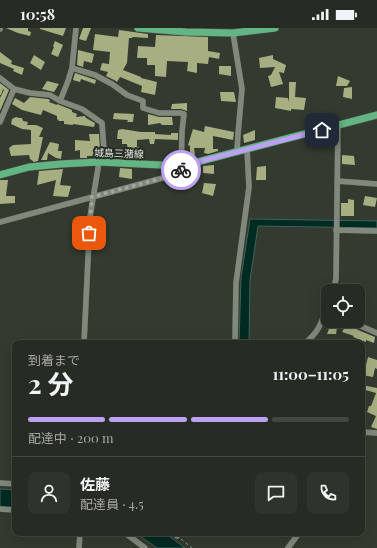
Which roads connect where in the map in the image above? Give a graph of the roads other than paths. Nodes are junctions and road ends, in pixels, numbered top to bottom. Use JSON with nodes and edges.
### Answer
{"nodes":[{"id":1,"x":76,"y":28,"type":"edge"},
{"id":2,"x":138,"y":28,"type":"edge"},
{"id":3,"x":274,"y":28,"type":"edge"},
{"id":4,"x":247,"y":30,"type":"edge"},
{"id":5,"x":233,"y":32,"type":"junction"},
{"id":6,"x":72,"y":68,"type":"junction"},
{"id":7,"x":0,"y":78,"type":"edge"},
{"id":8,"x":14,"y":89,"type":"junction"},
{"id":9,"x":60,"y":100,"type":"junction"},
{"id":10,"x":377,"y":115,"type":"edge"},
{"id":11,"x":0,"y":122,"type":"edge"},
{"id":12,"x":338,"y":126,"type":"junction"},
{"id":13,"x":247,"y":149,"type":"junction"},
{"id":14,"x":237,"y":151,"type":"junction"},
{"id":15,"x":99,"y":162,"type":"junction"},
{"id":16,"x":182,"y":166,"type":"junction"},
{"id":17,"x":0,"y":175,"type":"edge"},
{"id":18,"x":337,"y":181,"type":"junction"},
{"id":19,"x":377,"y":184,"type":"edge"},
{"id":20,"x":92,"y":197,"type":"junction"},
{"id":21,"x":0,"y":222,"type":"edge"},
{"id":22,"x":336,"y":229,"type":"junction"},
{"id":23,"x":377,"y":231,"type":"edge"},
{"id":24,"x":335,"y":284,"type":"edge"},
{"id":25,"x":321,"y":324,"type":"edge"},
{"id":26,"x":365,"y":328,"type":"edge"},
{"id":27,"x":377,"y":333,"type":"edge"},
{"id":28,"x":84,"y":340,"type":"edge"},
{"id":29,"x":235,"y":340,"type":"edge"},
{"id":30,"x":309,"y":340,"type":"edge"},
{"id":31,"x":365,"y":432,"type":"edge"},
{"id":32,"x":377,"y":433,"type":"edge"},
{"id":33,"x":0,"y":483,"type":"edge"},
{"id":34,"x":12,"y":484,"type":"edge"},
{"id":35,"x":0,"y":508,"type":"edge"},
{"id":36,"x":12,"y":510,"type":"edge"},
{"id":37,"x":80,"y":536,"type":"edge"},
{"id":38,"x":129,"y":536,"type":"edge"},
{"id":39,"x":297,"y":536,"type":"edge"},
{"id":40,"x":79,"y":548,"type":"edge"},
{"id":41,"x":145,"y":548,"type":"edge"},
{"id":42,"x":288,"y":548,"type":"edge"}],
"edges":[{"from":1,"to":6,"type":"street"},
{"from":2,"to":5,"type":"main road"},
{"from":3,"to":4,"type":"main road"},
{"from":4,"to":5,"type":"main road"},
{"from":5,"to":14,"type":"street"},
{"from":6,"to":9,"type":"street"},
{"from":6,"to":16,"type":"street"},
{"from":7,"to":8,"type":"street"},
{"from":8,"to":9,"type":"street"},
{"from":8,"to":11,"type":"street"},
{"from":9,"to":15,"type":"street"},
{"from":10,"to":12,"type":"main road","name":"城島三潴線"},
{"from":12,"to":13,"type":"main road","name":"城島三潴線"},
{"from":12,"to":18,"type":"street"},
{"from":13,"to":14,"type":"main road","name":"城島三潴線"},
{"from":13,"to":29,"type":"street"},
{"from":14,"to":16,"type":"main road","name":"城島三潴線"},
{"from":15,"to":16,"type":"main road","name":"城島三潴線"},
{"from":15,"to":17,"type":"main road","name":"城島三潴線"},
{"from":15,"to":20,"type":"street"},
{"from":16,"to":20,"type":"street"},
{"from":18,"to":19,"type":"street"},
{"from":18,"to":22,"type":"street"},
{"from":20,"to":21,"type":"street"},
{"from":20,"to":28,"type":"street"},
{"from":22,"to":23,"type":"street"},
{"from":22,"to":24,"type":"street"},
{"from":25,"to":30,"type":"street"},
{"from":26,"to":27,"type":"street"},
{"from":31,"to":32,"type":"street"},
{"from":33,"to":34,"type":"street"},
{"from":35,"to":36,"type":"street"},
{"from":37,"to":40,"type":"street"},
{"from":38,"to":41,"type":"street"},
{"from":39,"to":42,"type":"street"}]}
